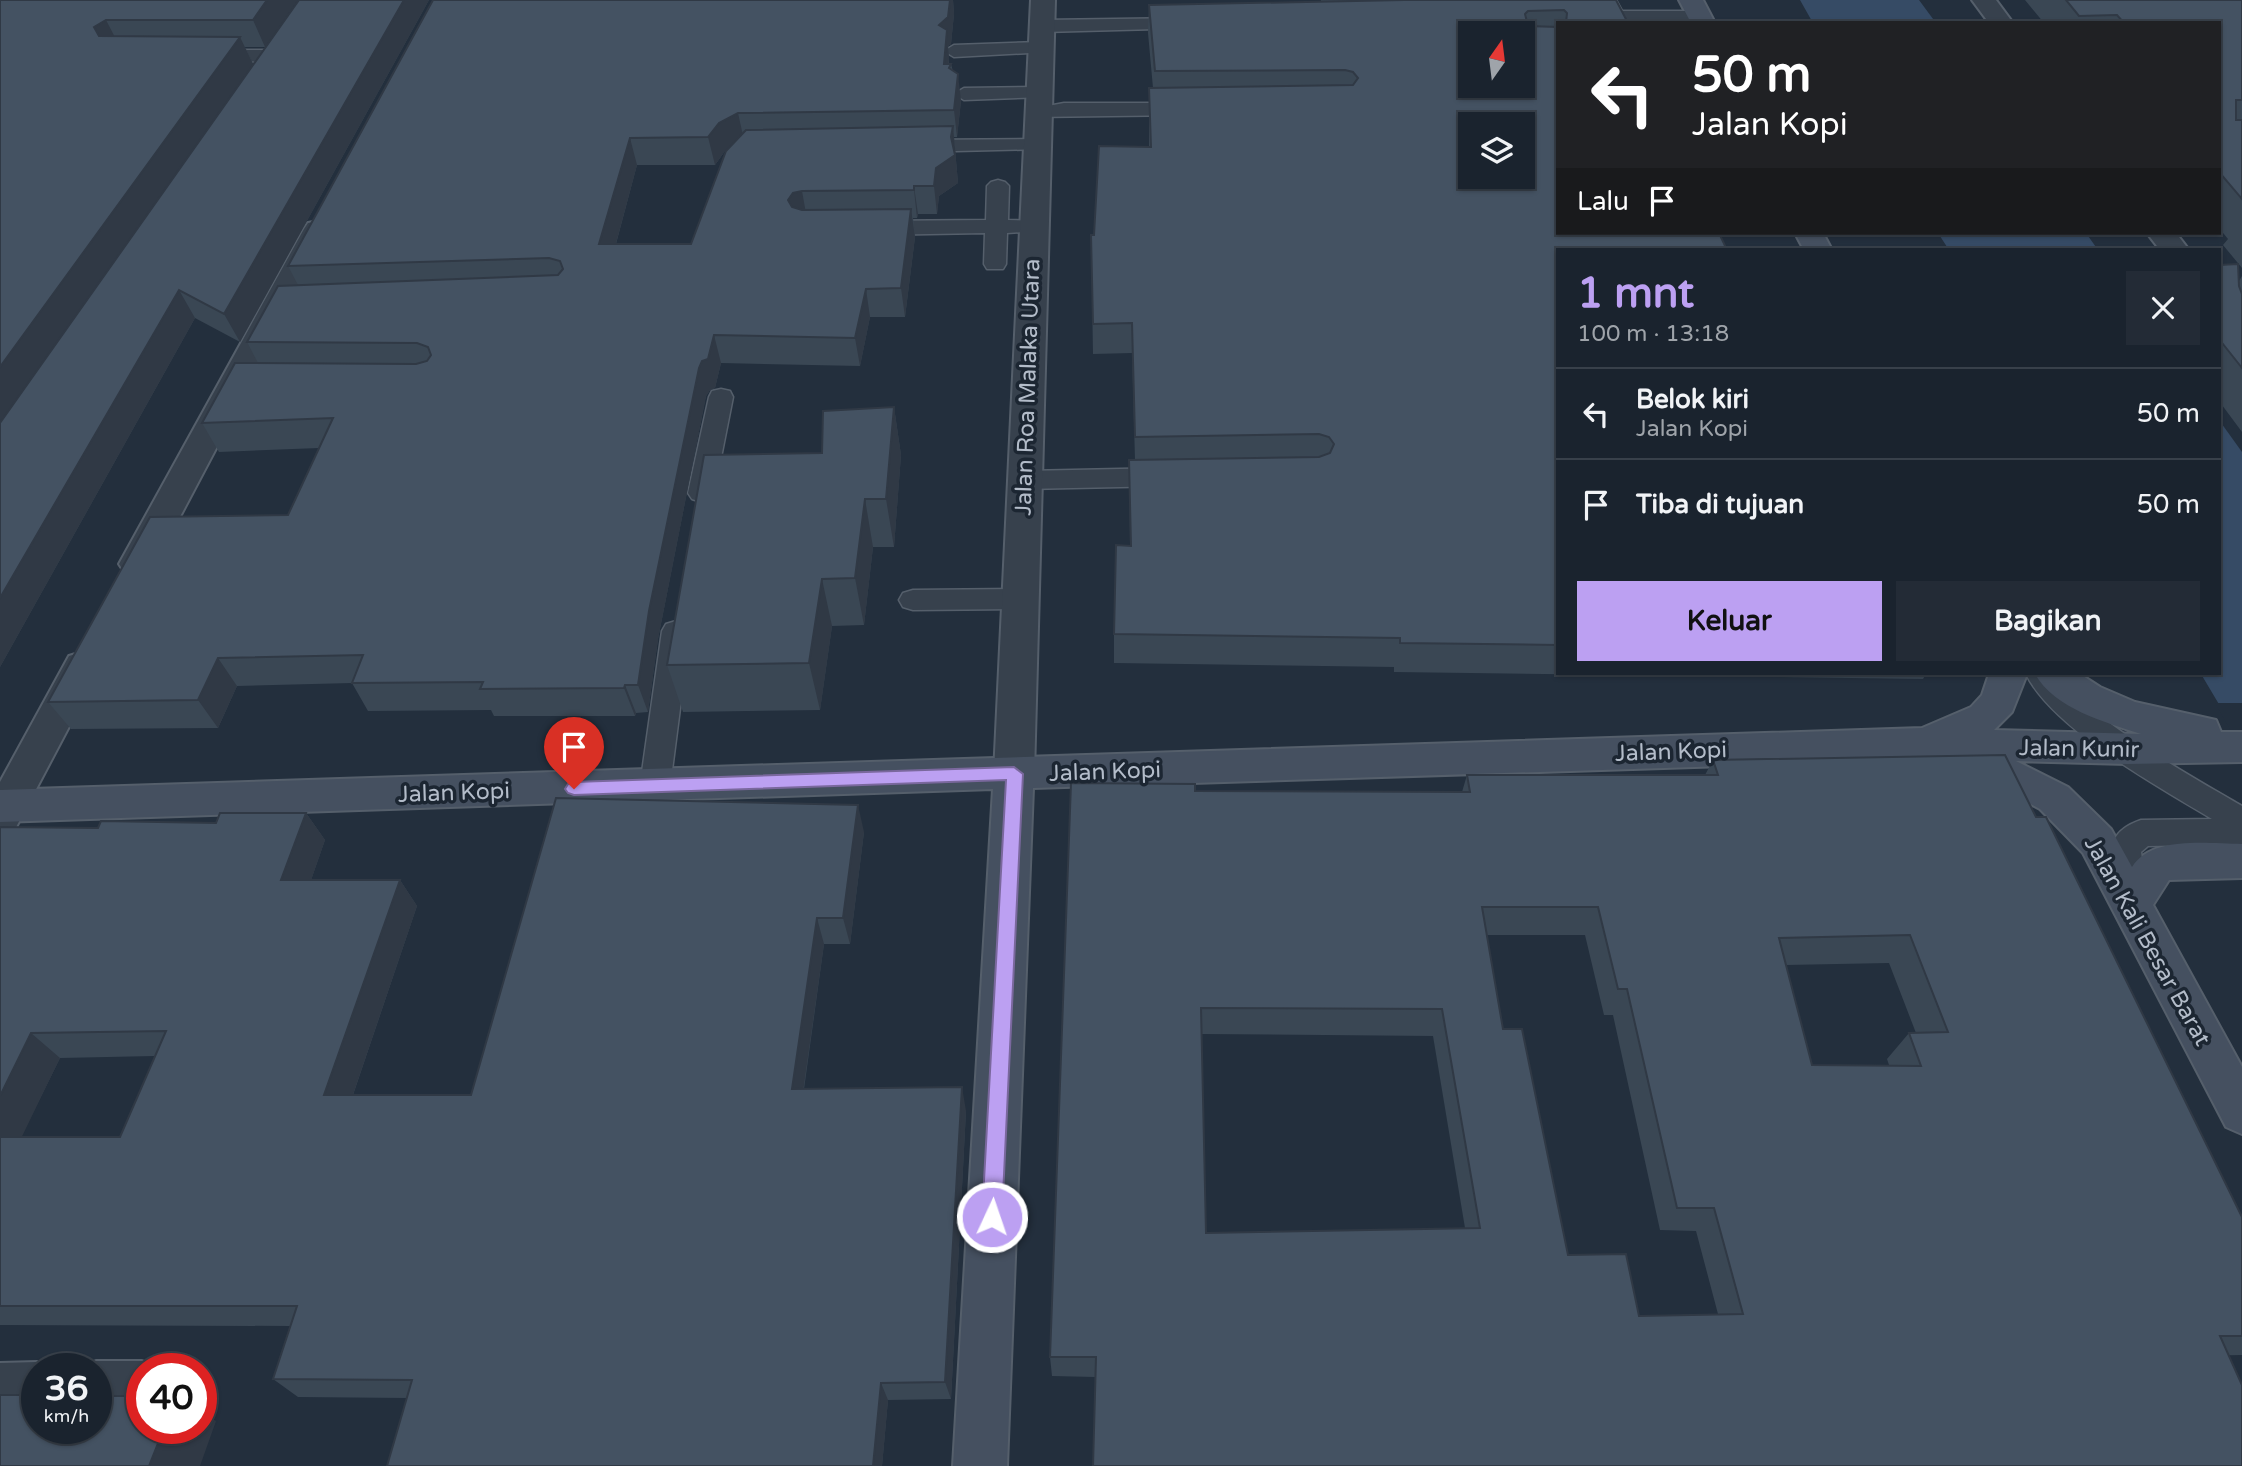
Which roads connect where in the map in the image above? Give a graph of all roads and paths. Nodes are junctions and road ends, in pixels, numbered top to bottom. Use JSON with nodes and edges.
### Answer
{"nodes":[{"id":1,"x":1607,"y":0,"type":"edge"},
{"id":2,"x":1984,"y":0,"type":"edge"},
{"id":3,"x":1698,"y":13,"type":"edge"},
{"id":4,"x":2000,"y":21,"type":"edge"},
{"id":5,"x":1213,"y":24,"type":"edge"},
{"id":6,"x":1042,"y":25,"type":"edge"},
{"id":7,"x":954,"y":51,"type":"dead end"},
{"id":8,"x":184,"y":56,"type":"edge"},
{"id":9,"x":274,"y":56,"type":"edge"},
{"id":10,"x":964,"y":94,"type":"dead end"},
{"id":11,"x":1039,"y":103,"type":"junction"},
{"id":12,"x":1209,"y":108,"type":"edge"},
{"id":13,"x":1037,"y":145,"type":"junction"},
{"id":14,"x":897,"y":147,"type":"edge"},
{"id":15,"x":998,"y":186,"type":"dead end"},
{"id":16,"x":329,"y":209,"type":"edge"},
{"id":17,"x":1034,"y":226,"type":"junction"},
{"id":18,"x":995,"y":227,"type":"junction"},
{"id":19,"x":859,"y":228,"type":"edge"},
{"id":20,"x":995,"y":264,"type":"dead end"},
{"id":21,"x":236,"y":381,"type":"junction"},
{"id":22,"x":268,"y":381,"type":"edge"},
{"id":23,"x":721,"y":397,"type":"dead end"},
{"id":24,"x":1190,"y":477,"type":"edge"},
{"id":25,"x":1025,"y":480,"type":"junction"},
{"id":26,"x":697,"y":515,"type":"edge"},
{"id":27,"x":125,"y":587,"type":"edge"},
{"id":28,"x":1020,"y":599,"type":"junction"},
{"id":29,"x":913,"y":600,"type":"dead end"},
{"id":30,"x":680,"y":605,"type":"edge"},
{"id":31,"x":99,"y":636,"type":"edge"},
{"id":32,"x":2008,"y":675,"type":"edge"},
{"id":33,"x":2041,"y":675,"type":"edge"},
{"id":34,"x":2055,"y":675,"type":"edge"},
{"id":35,"x":2233,"y":741,"type":"edge"},
{"id":36,"x":1915,"y":743,"type":"junction"},
{"id":37,"x":2127,"y":749,"type":"junction"},
{"id":38,"x":1014,"y":774,"type":"junction"},
{"id":39,"x":655,"y":786,"type":"junction"},
{"id":40,"x":3,"y":810,"type":"edge"},
{"id":41,"x":2242,"y":821,"type":"edge"},
{"id":42,"x":2242,"y":831,"type":"edge"},
{"id":43,"x":2242,"y":861,"type":"edge"},
{"id":44,"x":2132,"y":903,"type":"junction"},
{"id":45,"x":2242,"y":1112,"type":"edge"},
{"id":46,"x":21,"y":1388,"type":"edge"},
{"id":47,"x":0,"y":1389,"type":"edge"},
{"id":48,"x":980,"y":1466,"type":"edge"}],
"edges":[{"from":1,"to":3,"type":"lane"},
{"from":2,"to":4,"type":"street"},
{"from":5,"to":6,"type":"lane"},
{"from":6,"to":7,"type":"lane"},
{"from":6,"to":11,"type":"street","name":"Jalan Roa Malaka Utara"},
{"from":8,"to":9,"type":"lane"},
{"from":10,"to":11,"type":"lane"},
{"from":11,"to":12,"type":"lane"},
{"from":11,"to":13,"type":"street","name":"Jalan Roa Malaka Utara"},
{"from":13,"to":14,"type":"lane"},
{"from":13,"to":17,"type":"street","name":"Jalan Roa Malaka Utara"},
{"from":15,"to":18,"type":"lane"},
{"from":16,"to":21,"type":"street"},
{"from":17,"to":18,"type":"lane"},
{"from":17,"to":25,"type":"street","name":"Jalan Roa Malaka Utara"},
{"from":18,"to":19,"type":"lane"},
{"from":18,"to":20,"type":"lane"},
{"from":21,"to":22,"type":"lane"},
{"from":21,"to":27,"type":"street"},
{"from":23,"to":26,"type":"lane"},
{"from":24,"to":25,"type":"lane"},
{"from":25,"to":28,"type":"street","name":"Jalan Roa Malaka Utara"},
{"from":28,"to":29,"type":"lane"},
{"from":28,"to":38,"type":"street","name":"Jalan Roa Malaka Utara"},
{"from":30,"to":39,"type":"lane"},
{"from":31,"to":40,"type":"street"},
{"from":32,"to":36,"type":"street"},
{"from":33,"to":37,"type":"lane"},
{"from":34,"to":35,"type":"street"},
{"from":35,"to":37,"type":"street","name":"Jalan Kunir"},
{"from":36,"to":37,"type":"street","name":"Jalan Kunir"},
{"from":36,"to":38,"type":"street","name":"Jalan Kopi"},
{"from":36,"to":44,"type":"street","name":"Jalan Kali Besar Barat"},
{"from":37,"to":41,"type":"lane"},
{"from":38,"to":39,"type":"street","name":"Jalan Kopi"},
{"from":38,"to":48,"type":"street"},
{"from":39,"to":40,"type":"street","name":"Jalan Kopi"},
{"from":42,"to":44,"type":"lane"},
{"from":43,"to":44,"type":"street"},
{"from":44,"to":45,"type":"street","name":"Jalan Kali Besar Barat"},
{"from":46,"to":47,"type":"street"}]}
